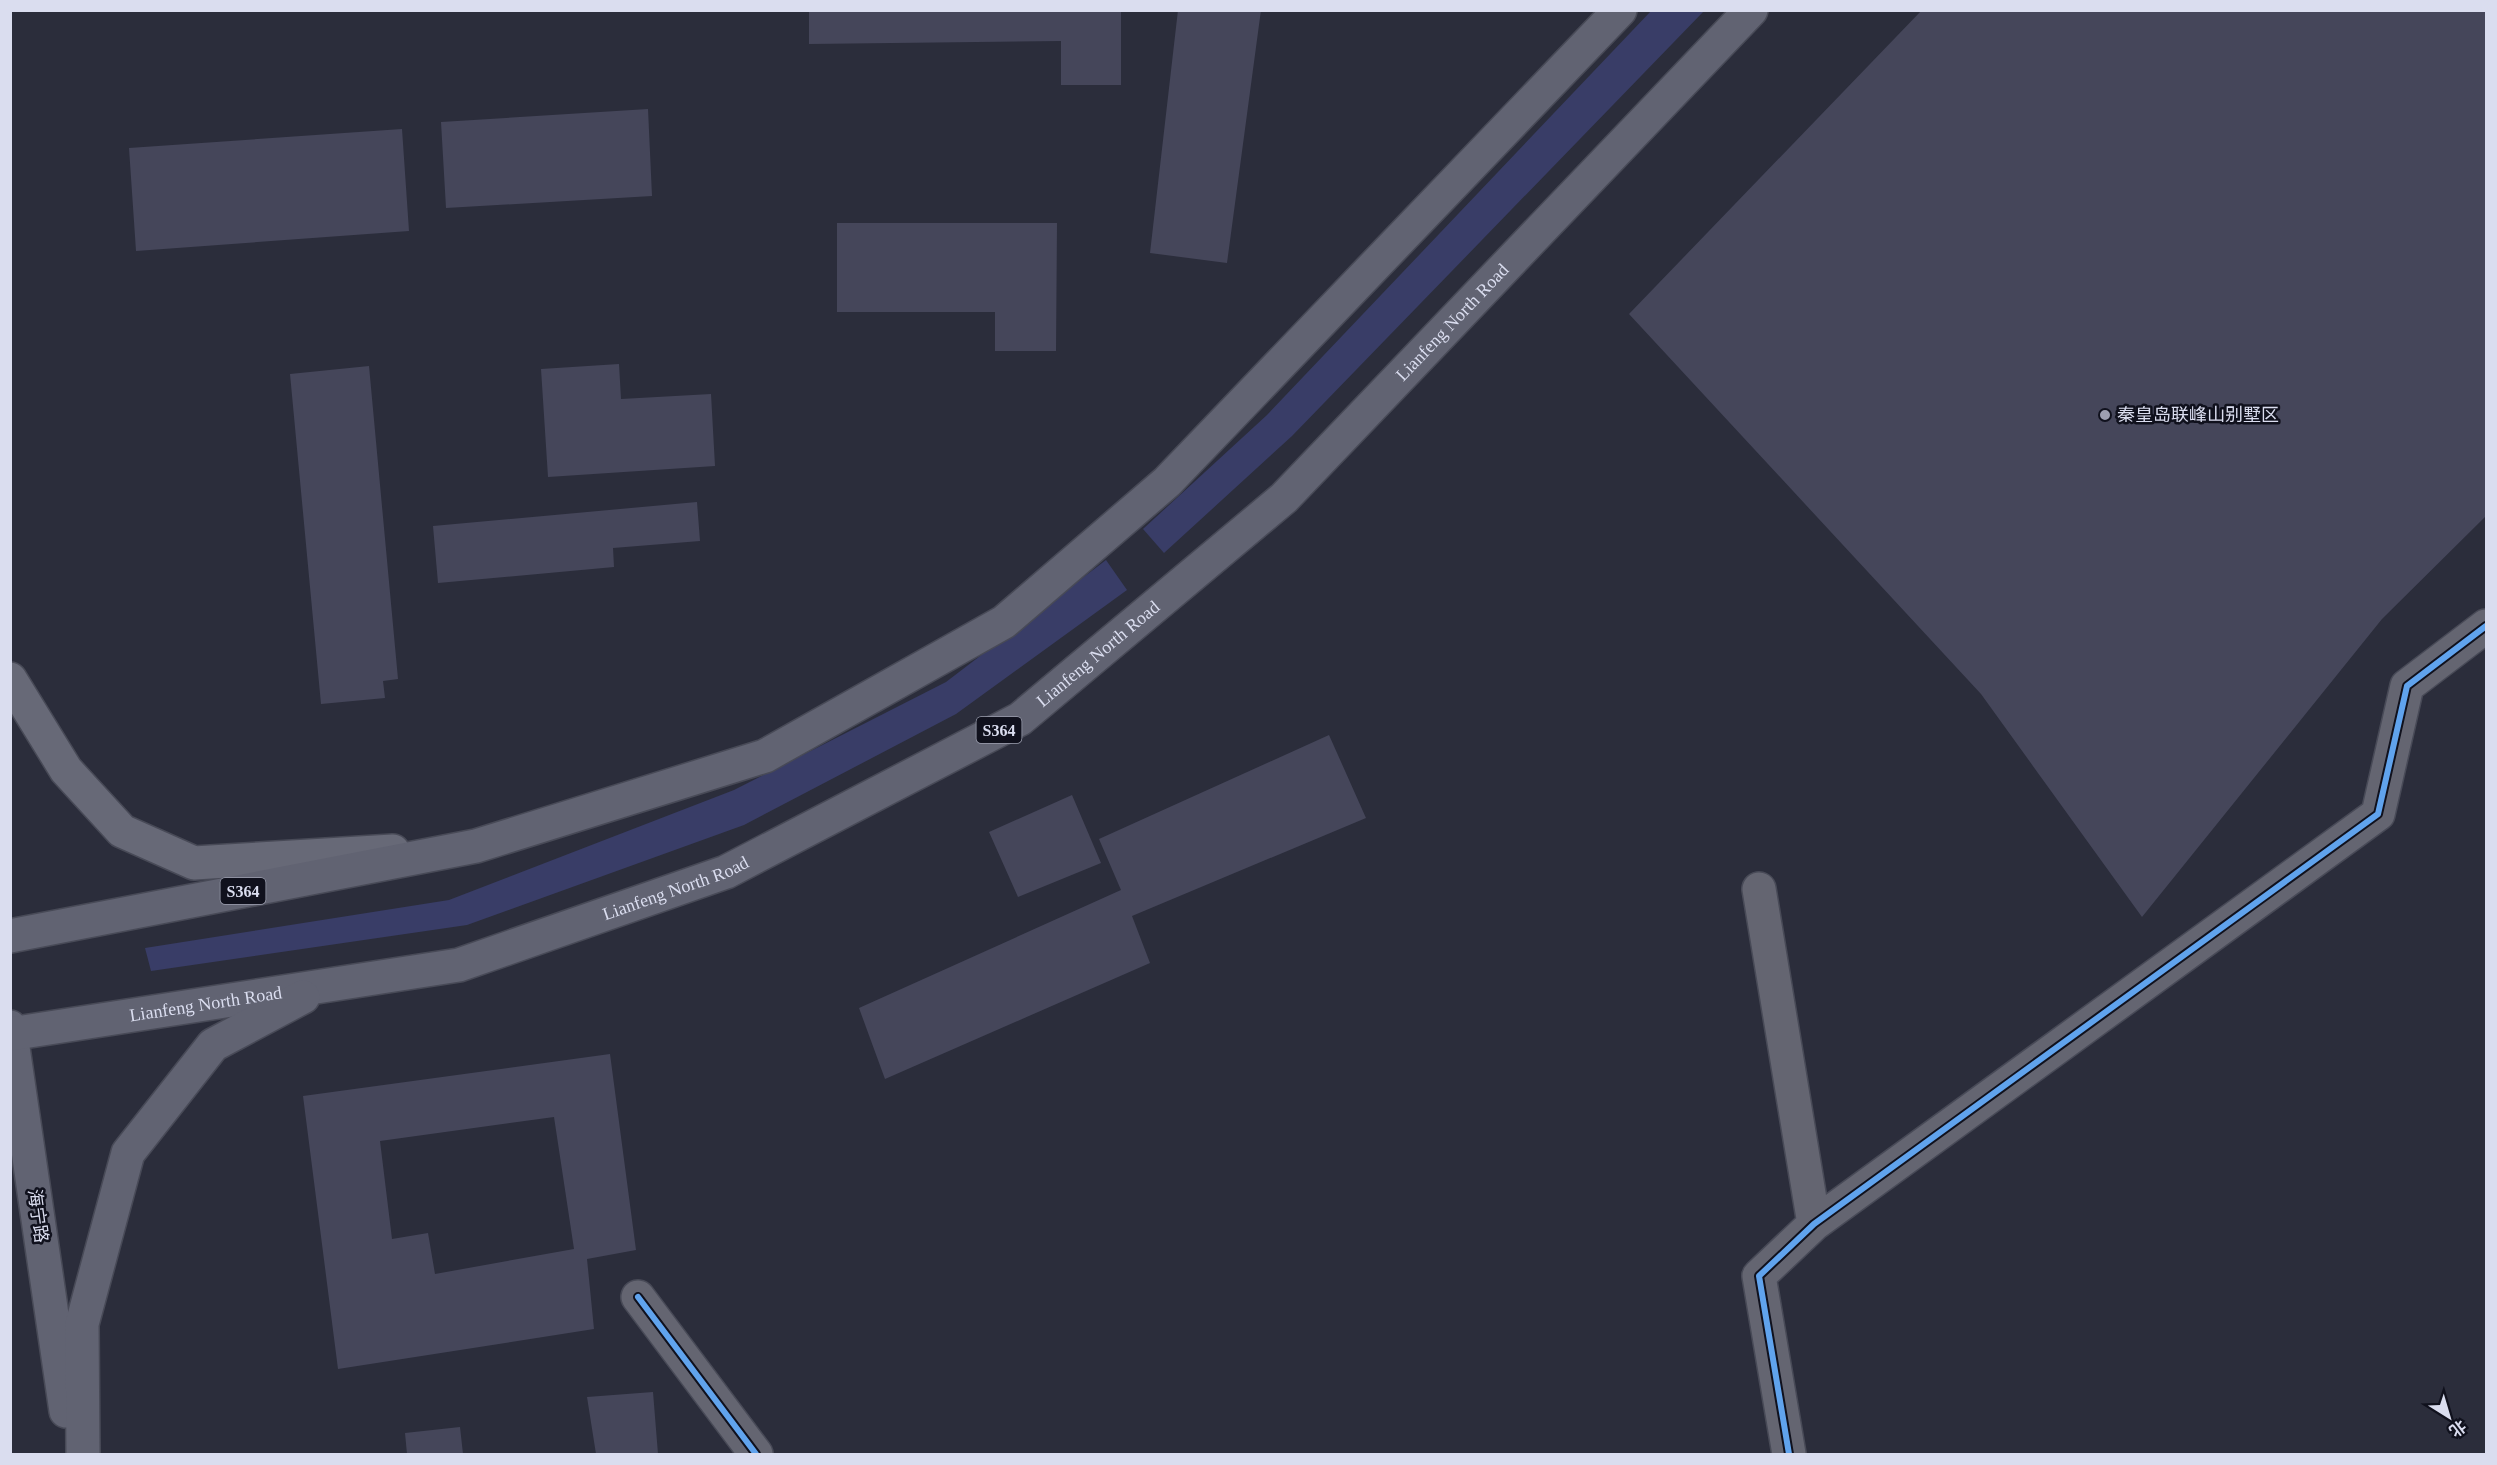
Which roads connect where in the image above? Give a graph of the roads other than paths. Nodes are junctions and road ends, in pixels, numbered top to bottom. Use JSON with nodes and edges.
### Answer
{"nodes":[{"id":1,"x":1620,"y":10,"type":"edge"},
{"id":2,"x":1751,"y":10,"type":"edge"},
{"id":3,"x":2487,"y":626,"type":"edge"},
{"id":4,"x":10,"y":679,"type":"edge"},
{"id":5,"x":476,"y":846,"type":"junction"},
{"id":6,"x":1759,"y":889,"type":"dead end"},
{"id":7,"x":10,"y":936,"type":"edge"},
{"id":8,"x":459,"y":965,"type":"junction"},
{"id":9,"x":11,"y":1032,"type":"edge"},
{"id":10,"x":10,"y":1092,"type":"edge"},
{"id":11,"x":1814,"y":1224,"type":"junction"},
{"id":12,"x":638,"y":1297,"type":"dead end"},
{"id":13,"x":72,"y":1455,"type":"edge"},
{"id":14,"x":83,"y":1455,"type":"edge"},
{"id":15,"x":756,"y":1455,"type":"edge"},
{"id":16,"x":1789,"y":1455,"type":"edge"}],
"edges":[{"from":1,"to":5,"type":"main road","number":"S364"},
{"from":2,"to":8,"type":"main road","name":"Lianfeng North Road","number":"S364"},
{"from":3,"to":11,"type":"street"},
{"from":4,"to":5,"type":"main road"},
{"from":5,"to":7,"type":"main road","number":"S364"},
{"from":6,"to":11,"type":"street"},
{"from":8,"to":9,"type":"main road","name":"Lianfeng North Road","number":"S364"},
{"from":8,"to":14,"type":"main road"},
{"from":9,"to":10,"type":"main road"},
{"from":9,"to":13,"type":"main road","name":"海宁路"},
{"from":11,"to":16,"type":"street"},
{"from":12,"to":15,"type":"street"}]}
